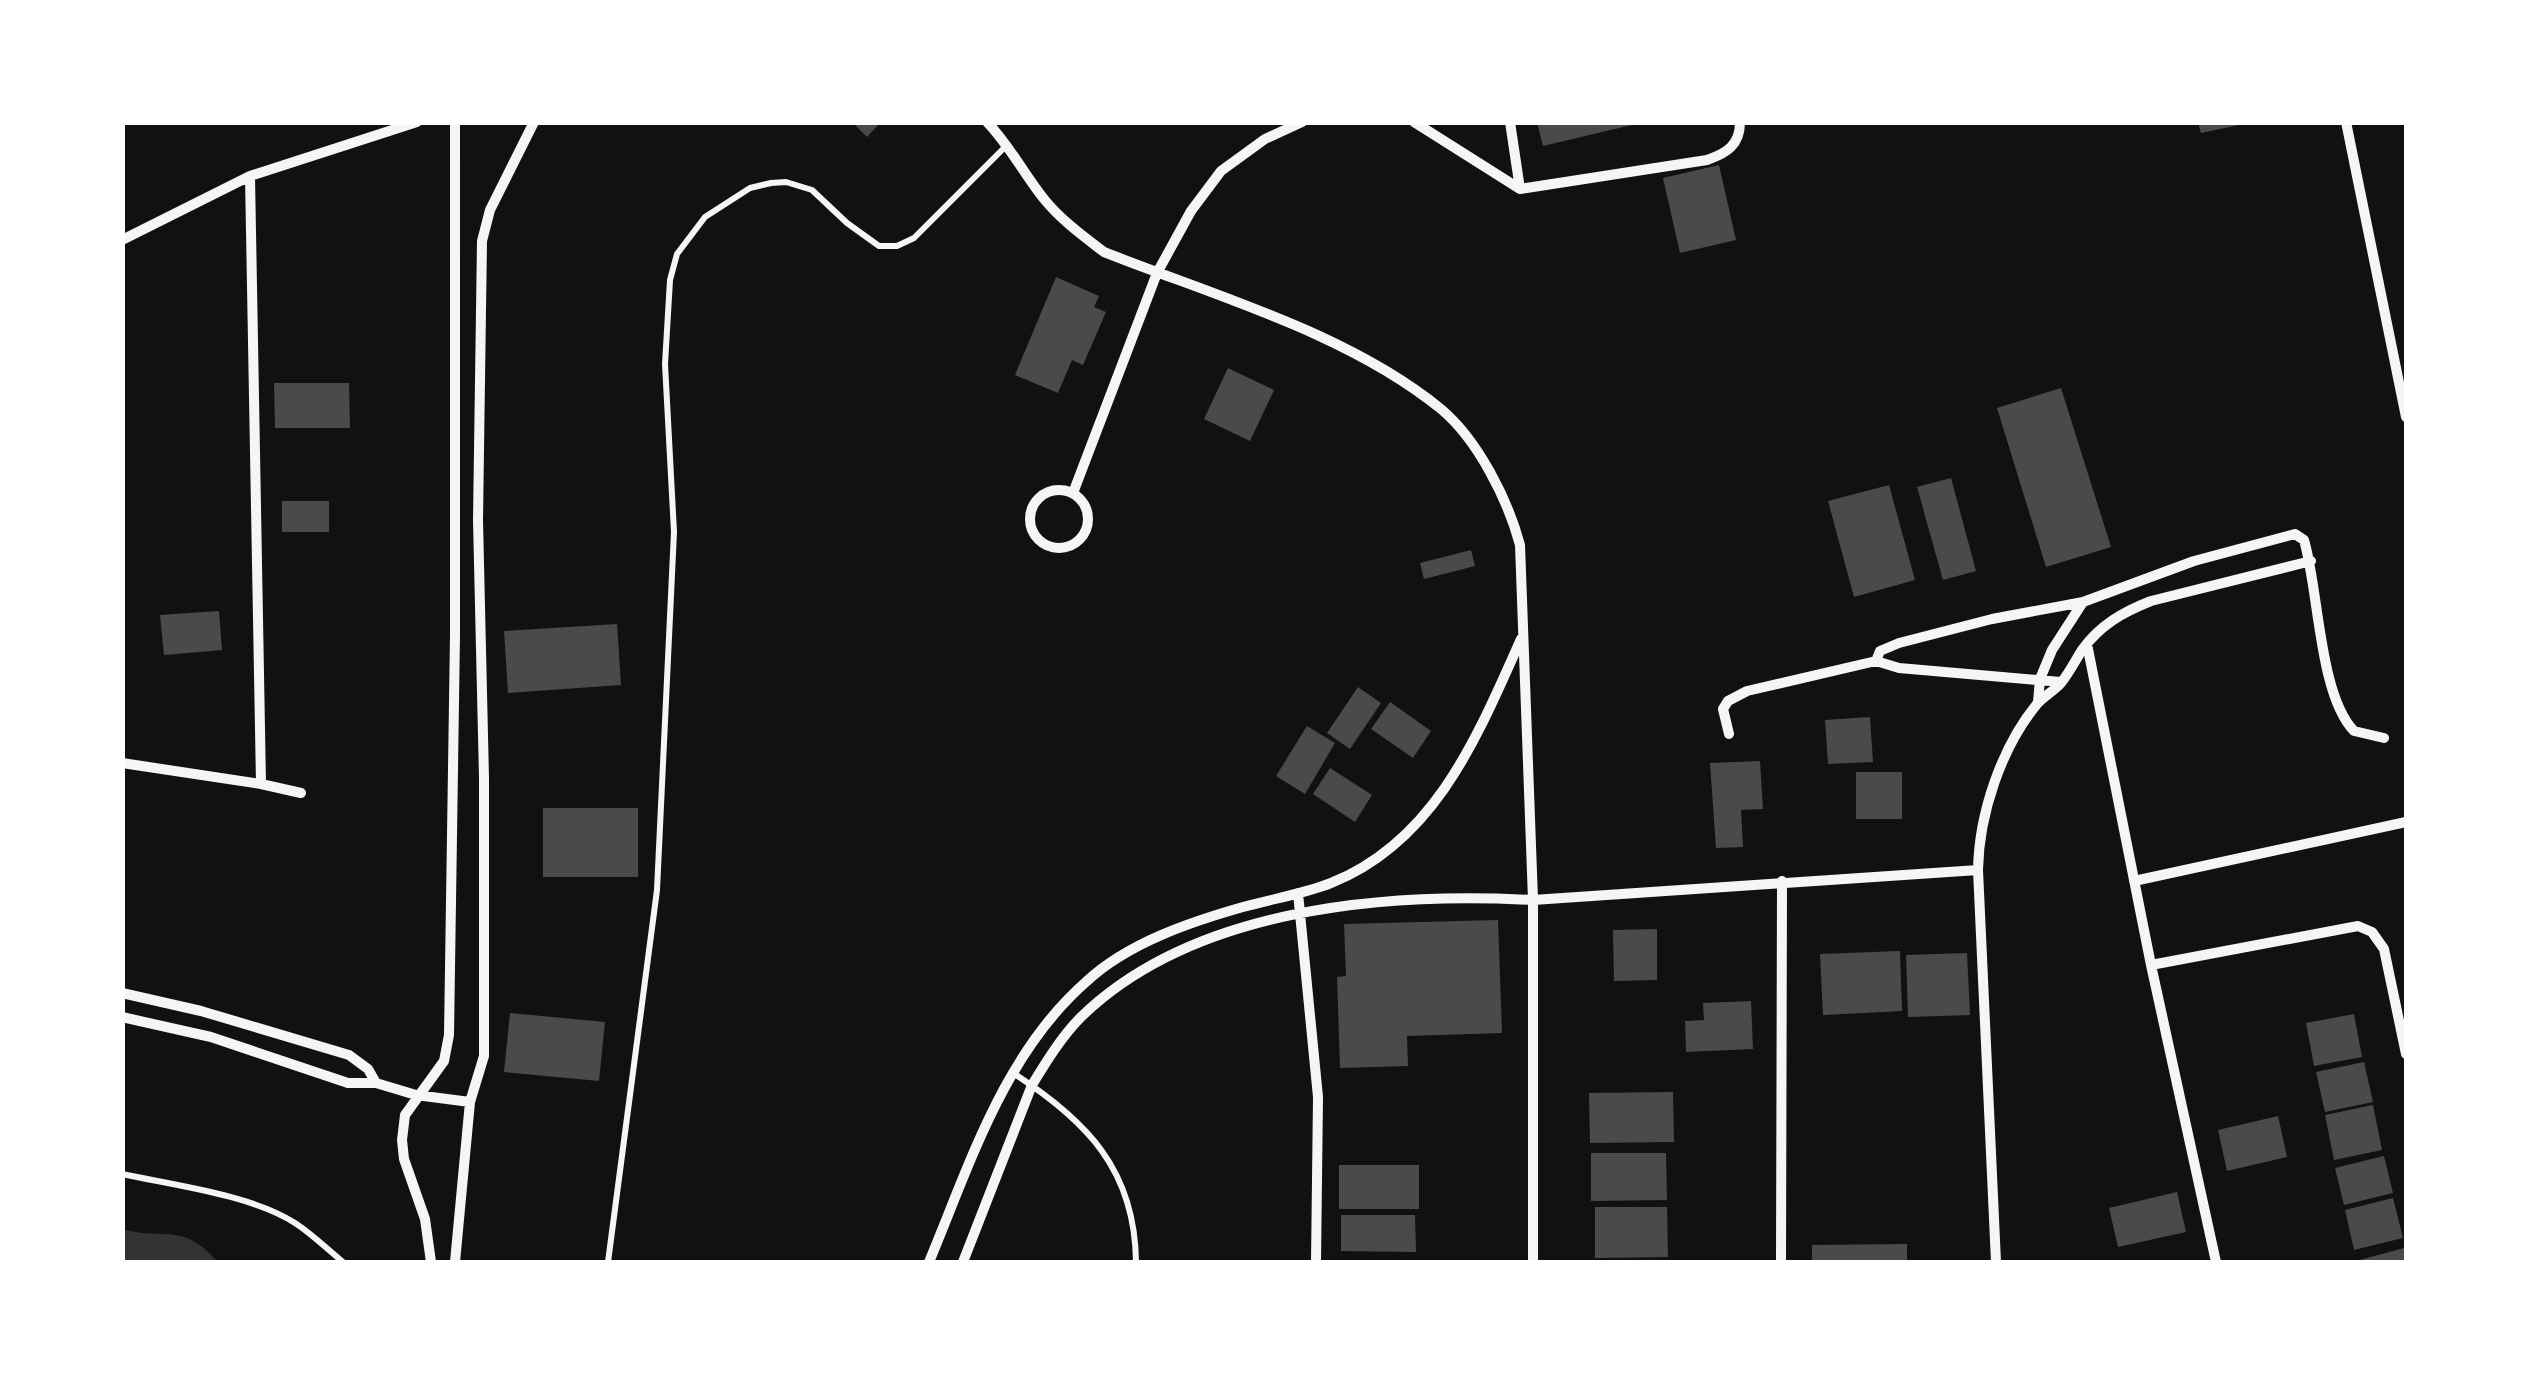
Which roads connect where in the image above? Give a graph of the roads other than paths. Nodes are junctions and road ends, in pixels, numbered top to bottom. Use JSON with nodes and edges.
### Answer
{"nodes":[{"id":1,"x":417,"y":122,"type":"edge"},
{"id":2,"x":455,"y":122,"type":"edge"},
{"id":3,"x":534,"y":122,"type":"edge"},
{"id":4,"x":987,"y":122,"type":"edge"},
{"id":5,"x":1302,"y":122,"type":"edge"},
{"id":6,"x":1414,"y":122,"type":"edge"},
{"id":7,"x":1510,"y":122,"type":"edge"},
{"id":8,"x":1740,"y":122,"type":"edge"},
{"id":9,"x":2346,"y":122,"type":"edge"},
{"id":10,"x":1008,"y":144,"type":"junction"},
{"id":11,"x":250,"y":176,"type":"junction"},
{"id":12,"x":1520,"y":188,"type":"junction"},
{"id":13,"x":122,"y":240,"type":"edge"},
{"id":14,"x":1158,"y":273,"type":"junction"},
{"id":15,"x":2406,"y":417,"type":"edge"},
{"id":16,"x":1073,"y":493,"type":"junction"},
{"id":17,"x":2310,"y":561,"type":"junction"},
{"id":18,"x":2083,"y":602,"type":"junction"},
{"id":19,"x":1524,"y":634,"type":"junction"},
{"id":20,"x":2087,"y":644,"type":"junction"},
{"id":21,"x":1876,"y":661,"type":"junction"},
{"id":22,"x":2040,"y":679,"type":"junction"},
{"id":23,"x":2061,"y":682,"type":"junction"},
{"id":24,"x":2038,"y":703,"type":"junction"},
{"id":25,"x":1729,"y":734,"type":"dead end"},
{"id":26,"x":2384,"y":738,"type":"dead end"},
{"id":27,"x":122,"y":763,"type":"edge"},
{"id":28,"x":262,"y":784,"type":"junction"},
{"id":29,"x":300,"y":793,"type":"dead end"},
{"id":30,"x":2406,"y":822,"type":"edge"},
{"id":31,"x":1978,"y":870,"type":"junction"},
{"id":32,"x":1782,"y":881,"type":"junction"},
{"id":33,"x":2134,"y":881,"type":"junction"},
{"id":34,"x":1298,"y":893,"type":"junction"},
{"id":35,"x":1533,"y":900,"type":"junction"},
{"id":36,"x":1300,"y":913,"type":"junction"},
{"id":37,"x":2150,"y":965,"type":"junction"},
{"id":38,"x":122,"y":993,"type":"edge"},
{"id":39,"x":122,"y":1017,"type":"edge"},
{"id":40,"x":2406,"y":1054,"type":"edge"},
{"id":41,"x":1012,"y":1072,"type":"junction"},
{"id":42,"x":376,"y":1083,"type":"junction"},
{"id":43,"x":1032,"y":1086,"type":"junction"},
{"id":44,"x":416,"y":1096,"type":"junction"},
{"id":45,"x":470,"y":1102,"type":"junction"},
{"id":46,"x":122,"y":1174,"type":"edge"},
{"id":47,"x":343,"y":1262,"type":"edge"},
{"id":48,"x":432,"y":1262,"type":"edge"},
{"id":49,"x":455,"y":1262,"type":"edge"},
{"id":50,"x":608,"y":1262,"type":"edge"},
{"id":51,"x":929,"y":1262,"type":"edge"},
{"id":52,"x":964,"y":1262,"type":"edge"},
{"id":53,"x":1136,"y":1262,"type":"edge"},
{"id":54,"x":1316,"y":1262,"type":"edge"},
{"id":55,"x":1533,"y":1262,"type":"edge"},
{"id":56,"x":1781,"y":1262,"type":"edge"},
{"id":57,"x":1996,"y":1262,"type":"edge"},
{"id":58,"x":2216,"y":1262,"type":"edge"}],
"edges":[{"from":1,"to":11,"type":"street"},
{"from":2,"to":44,"type":"street"},
{"from":3,"to":45,"type":"street"},
{"from":4,"to":10,"type":"street"},
{"from":5,"to":14,"type":"street"},
{"from":6,"to":12,"type":"street"},
{"from":7,"to":12,"type":"street"},
{"from":8,"to":12,"type":"street"},
{"from":9,"to":15,"type":"street"},
{"from":10,"to":14,"type":"street"},
{"from":10,"to":50,"type":"lane"},
{"from":11,"to":13,"type":"street"},
{"from":11,"to":28,"type":"street"},
{"from":14,"to":16,"type":"street"},
{"from":14,"to":19,"type":"street"},
{"from":16,"to":16,"type":"street"},
{"from":17,"to":18,"type":"street"},
{"from":17,"to":20,"type":"street"},
{"from":17,"to":26,"type":"street"},
{"from":18,"to":21,"type":"street"},
{"from":18,"to":22,"type":"street"},
{"from":19,"to":34,"type":"street"},
{"from":19,"to":35,"type":"street"},
{"from":20,"to":23,"type":"street"},
{"from":20,"to":33,"type":"street"},
{"from":21,"to":22,"type":"street"},
{"from":21,"to":25,"type":"street"},
{"from":22,"to":23,"type":"street"},
{"from":22,"to":24,"type":"street"},
{"from":23,"to":24,"type":"street"},
{"from":24,"to":31,"type":"street"},
{"from":27,"to":28,"type":"street"},
{"from":28,"to":29,"type":"street"},
{"from":30,"to":33,"type":"street"},
{"from":31,"to":32,"type":"street"},
{"from":31,"to":57,"type":"street"},
{"from":32,"to":35,"type":"street"},
{"from":32,"to":56,"type":"street"},
{"from":33,"to":37,"type":"street"},
{"from":34,"to":36,"type":"street"},
{"from":34,"to":41,"type":"street"},
{"from":35,"to":36,"type":"street"},
{"from":35,"to":55,"type":"street"},
{"from":36,"to":43,"type":"street"},
{"from":36,"to":54,"type":"street"},
{"from":37,"to":40,"type":"street"},
{"from":37,"to":58,"type":"street"},
{"from":38,"to":42,"type":"street"},
{"from":39,"to":42,"type":"street"},
{"from":41,"to":43,"type":"lane"},
{"from":41,"to":51,"type":"street"},
{"from":42,"to":44,"type":"street"},
{"from":43,"to":52,"type":"street"},
{"from":43,"to":53,"type":"lane"},
{"from":44,"to":45,"type":"street"},
{"from":44,"to":48,"type":"street"},
{"from":45,"to":49,"type":"street"},
{"from":46,"to":47,"type":"lane"}]}
